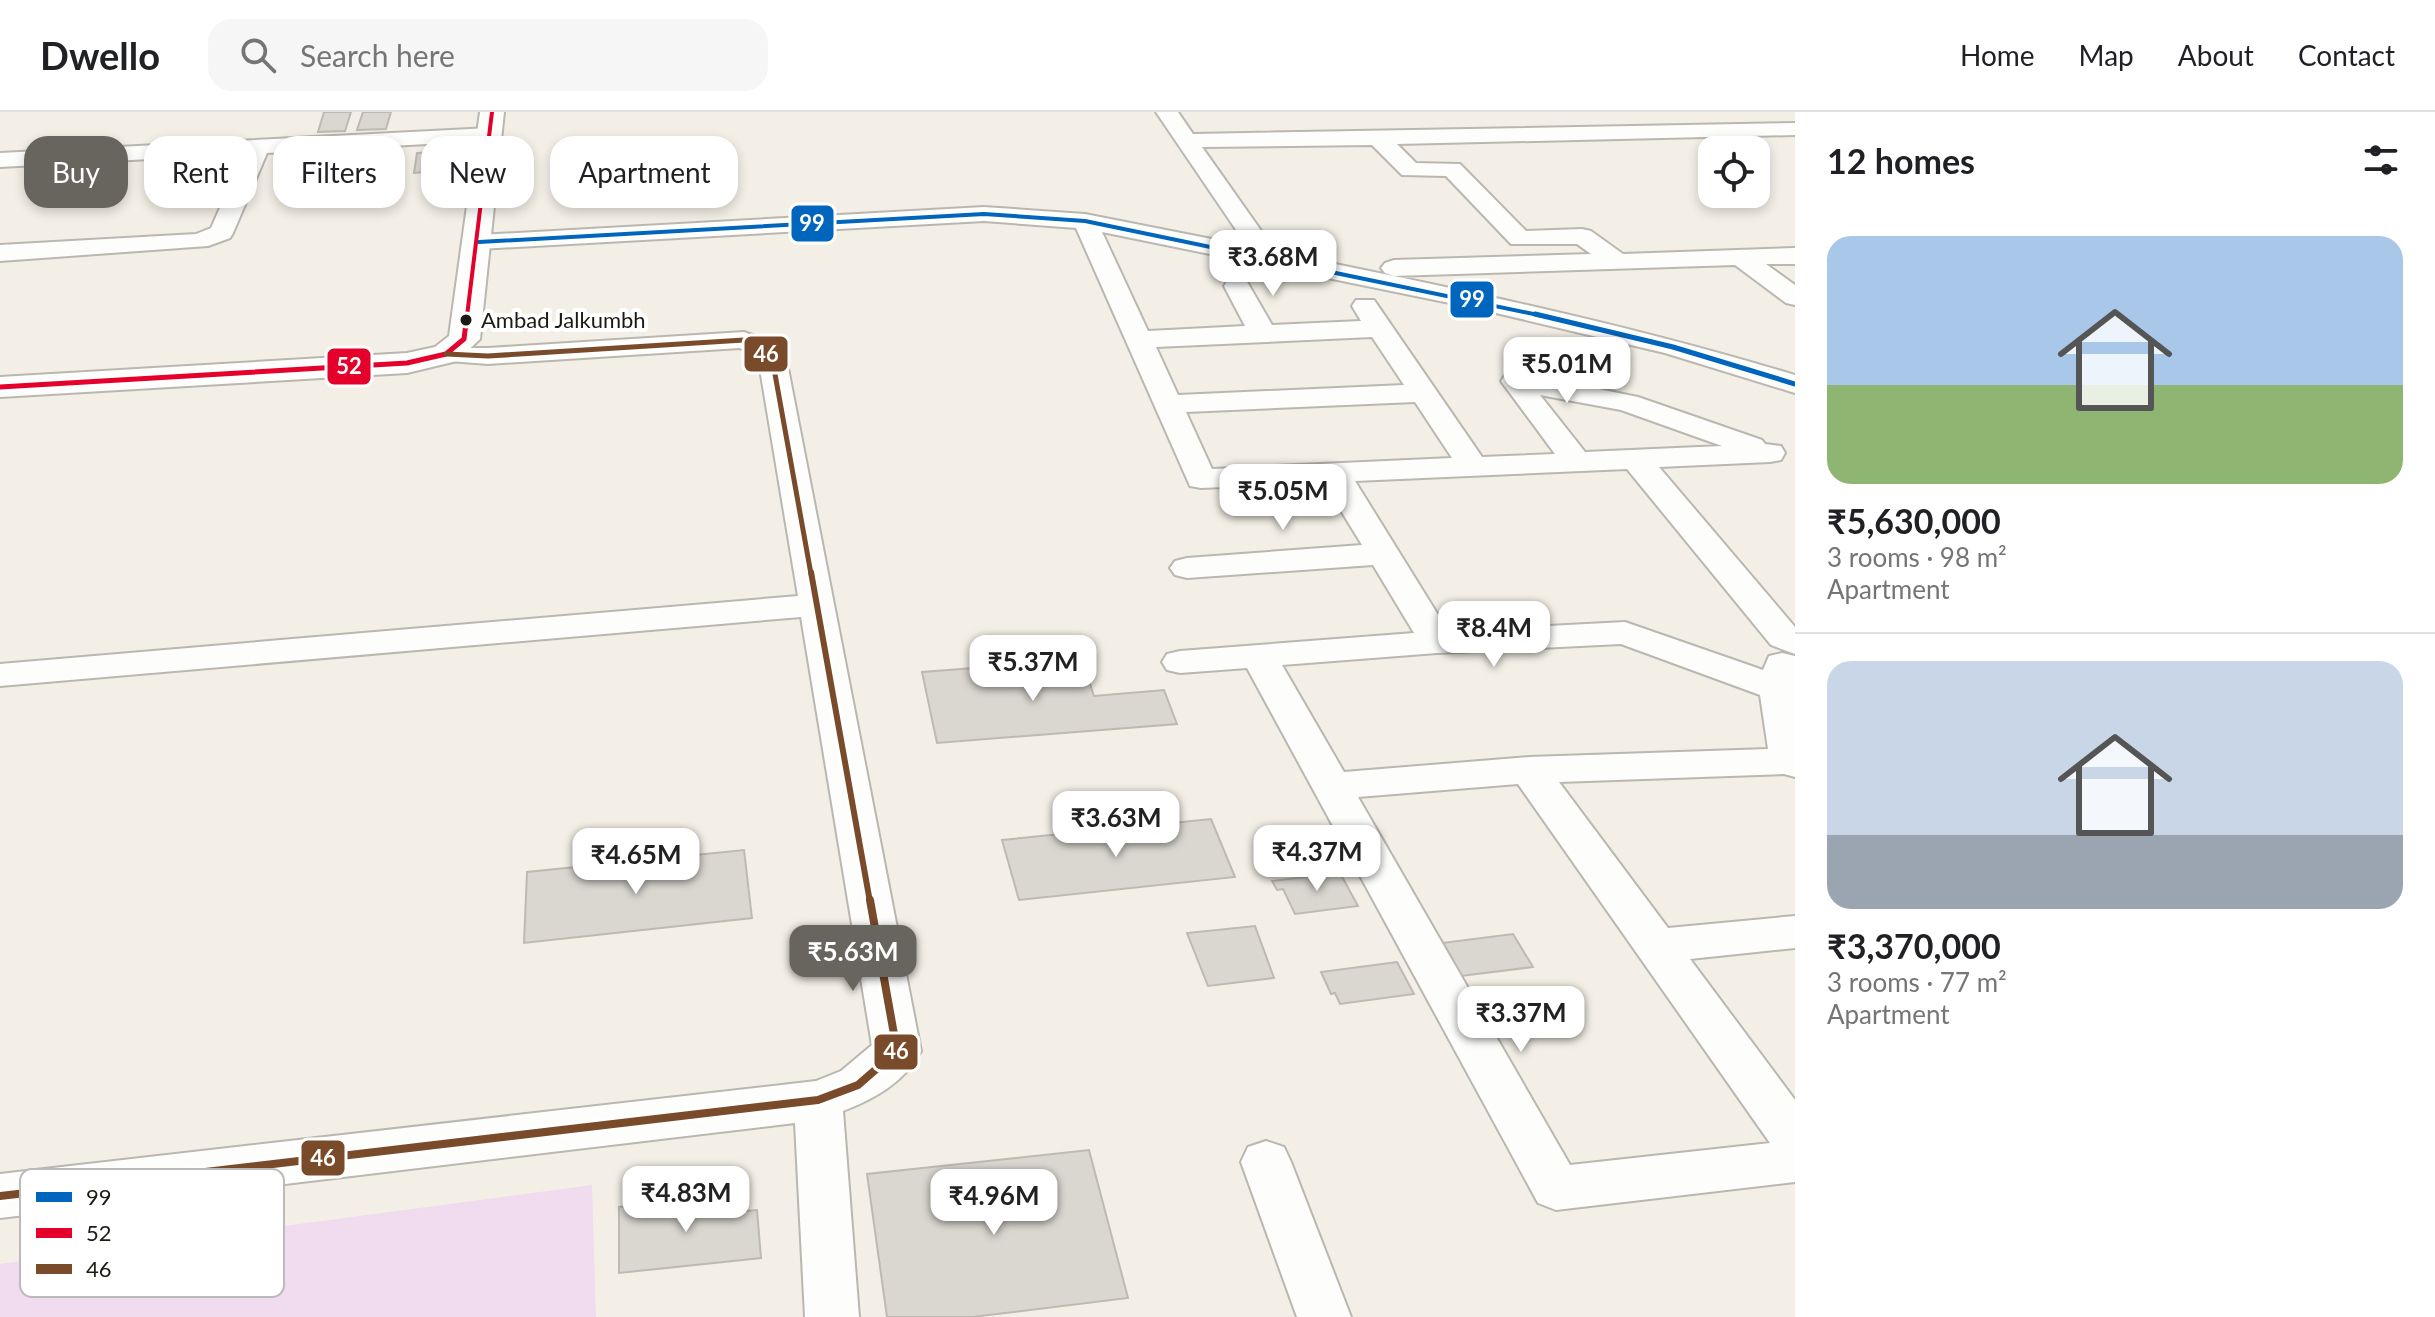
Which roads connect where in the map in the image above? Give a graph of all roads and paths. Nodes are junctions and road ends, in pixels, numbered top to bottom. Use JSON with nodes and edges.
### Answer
{"nodes":[{"id":1,"x":1167,"y":112,"type":"edge"},
{"id":2,"x":1720,"y":112,"type":"edge"},
{"id":3,"x":491,"y":124,"type":"edge"},
{"id":4,"x":1743,"y":129,"type":"junction"},
{"id":5,"x":1795,"y":129,"type":"edge"},
{"id":6,"x":1378,"y":138,"type":"junction"},
{"id":7,"x":1187,"y":141,"type":"junction"},
{"id":8,"x":258,"y":147,"type":"junction"},
{"id":9,"x":0,"y":160,"type":"edge"},
{"id":10,"x":1085,"y":221,"type":"junction"},
{"id":11,"x":479,"y":242,"type":"junction"},
{"id":12,"x":0,"y":253,"type":"edge"},
{"id":13,"x":1795,"y":256,"type":"edge"},
{"id":14,"x":1267,"y":258,"type":"junction"},
{"id":15,"x":1741,"y":258,"type":"junction"},
{"id":16,"x":1618,"y":262,"type":"junction"},
{"id":17,"x":1332,"y":270,"type":"junction"},
{"id":18,"x":1237,"y":286,"type":"dead end"},
{"id":19,"x":1795,"y":297,"type":"edge"},
{"id":20,"x":1380,"y":328,"type":"junction"},
{"id":21,"x":1263,"y":334,"type":"junction"},
{"id":22,"x":1138,"y":340,"type":"junction"},
{"id":23,"x":446,"y":354,"type":"junction"},
{"id":24,"x":1795,"y":384,"type":"edge"},
{"id":25,"x":0,"y":387,"type":"edge"},
{"id":26,"x":1423,"y":393,"type":"junction"},
{"id":27,"x":1167,"y":404,"type":"junction"},
{"id":28,"x":1784,"y":451,"type":"edge"},
{"id":29,"x":1635,"y":459,"type":"junction"},
{"id":30,"x":1577,"y":462,"type":"junction"},
{"id":31,"x":1473,"y":467,"type":"junction"},
{"id":32,"x":1334,"y":473,"type":"junction"},
{"id":33,"x":1383,"y":554,"type":"junction"},
{"id":34,"x":1187,"y":568,"type":"dead end"},
{"id":35,"x":817,"y":605,"type":"junction"},
{"id":36,"x":1789,"y":640,"type":"edge"},
{"id":37,"x":1437,"y":642,"type":"junction"},
{"id":38,"x":1259,"y":656,"type":"junction"},
{"id":39,"x":1180,"y":662,"type":"dead end"},
{"id":40,"x":0,"y":675,"type":"edge"},
{"id":41,"x":1780,"y":689,"type":"junction"},
{"id":42,"x":1792,"y":762,"type":"edge"},
{"id":43,"x":1529,"y":770,"type":"junction"},
{"id":44,"x":1329,"y":786,"type":"junction"},
{"id":45,"x":1795,"y":932,"type":"edge"},
{"id":46,"x":1656,"y":946,"type":"junction"},
{"id":47,"x":818,"y":1100,"type":"junction"},
{"id":48,"x":1795,"y":1138,"type":"edge"},
{"id":49,"x":1795,"y":1161,"type":"edge"},
{"id":50,"x":1266,"y":1162,"type":"dead end"},
{"id":51,"x":230,"y":1169,"type":"edge"},
{"id":52,"x":20,"y":1194,"type":"edge"},
{"id":53,"x":0,"y":1196,"type":"edge"},
{"id":54,"x":832,"y":1317,"type":"edge"},
{"id":55,"x":1324,"y":1317,"type":"edge"}],
"edges":[{"from":1,"to":7,"type":"street"},
{"from":2,"to":4,"type":"street"},
{"from":3,"to":8,"type":"street"},
{"from":3,"to":11,"type":"main road"},
{"from":4,"to":5,"type":"street"},
{"from":4,"to":6,"type":"street"},
{"from":6,"to":7,"type":"street"},
{"from":6,"to":16,"type":"street"},
{"from":7,"to":14,"type":"street"},
{"from":8,"to":9,"type":"street"},
{"from":8,"to":12,"type":"street"},
{"from":10,"to":11,"type":"street"},
{"from":10,"to":14,"type":"street"},
{"from":10,"to":22,"type":"street"},
{"from":11,"to":23,"type":"main road"},
{"from":13,"to":15,"type":"street"},
{"from":14,"to":17,"type":"street"},
{"from":15,"to":16,"type":"street"},
{"from":15,"to":19,"type":"street"},
{"from":16,"to":17,"type":"street"},
{"from":17,"to":20,"type":"street"},
{"from":17,"to":24,"type":"street"},
{"from":18,"to":21,"type":"street"},
{"from":20,"to":21,"type":"street"},
{"from":20,"to":26,"type":"street"},
{"from":21,"to":22,"type":"street"},
{"from":22,"to":27,"type":"street"},
{"from":23,"to":25,"type":"main road"},
{"from":23,"to":35,"type":"street"},
{"from":26,"to":27,"type":"street"},
{"from":26,"to":31,"type":"street"},
{"from":27,"to":32,"type":"street"},
{"from":28,"to":29,"type":"street"},
{"from":28,"to":30,"type":"street"},
{"from":29,"to":30,"type":"street"},
{"from":29,"to":36,"type":"street"},
{"from":30,"to":31,"type":"street"},
{"from":31,"to":32,"type":"street"},
{"from":32,"to":33,"type":"street"},
{"from":33,"to":34,"type":"street"},
{"from":33,"to":37,"type":"street"},
{"from":35,"to":40,"type":"street"},
{"from":35,"to":47,"type":"street"},
{"from":36,"to":41,"type":"street"},
{"from":37,"to":38,"type":"street"},
{"from":37,"to":41,"type":"street"},
{"from":38,"to":39,"type":"street"},
{"from":38,"to":44,"type":"street"},
{"from":41,"to":42,"type":"street"},
{"from":42,"to":43,"type":"street"},
{"from":43,"to":44,"type":"street"},
{"from":43,"to":46,"type":"street"},
{"from":44,"to":49,"type":"street"},
{"from":45,"to":46,"type":"street"},
{"from":46,"to":48,"type":"street"},
{"from":47,"to":51,"type":"street"},
{"from":47,"to":54,"type":"street"},
{"from":50,"to":55,"type":"street"},
{"from":52,"to":53,"type":"street"}]}
